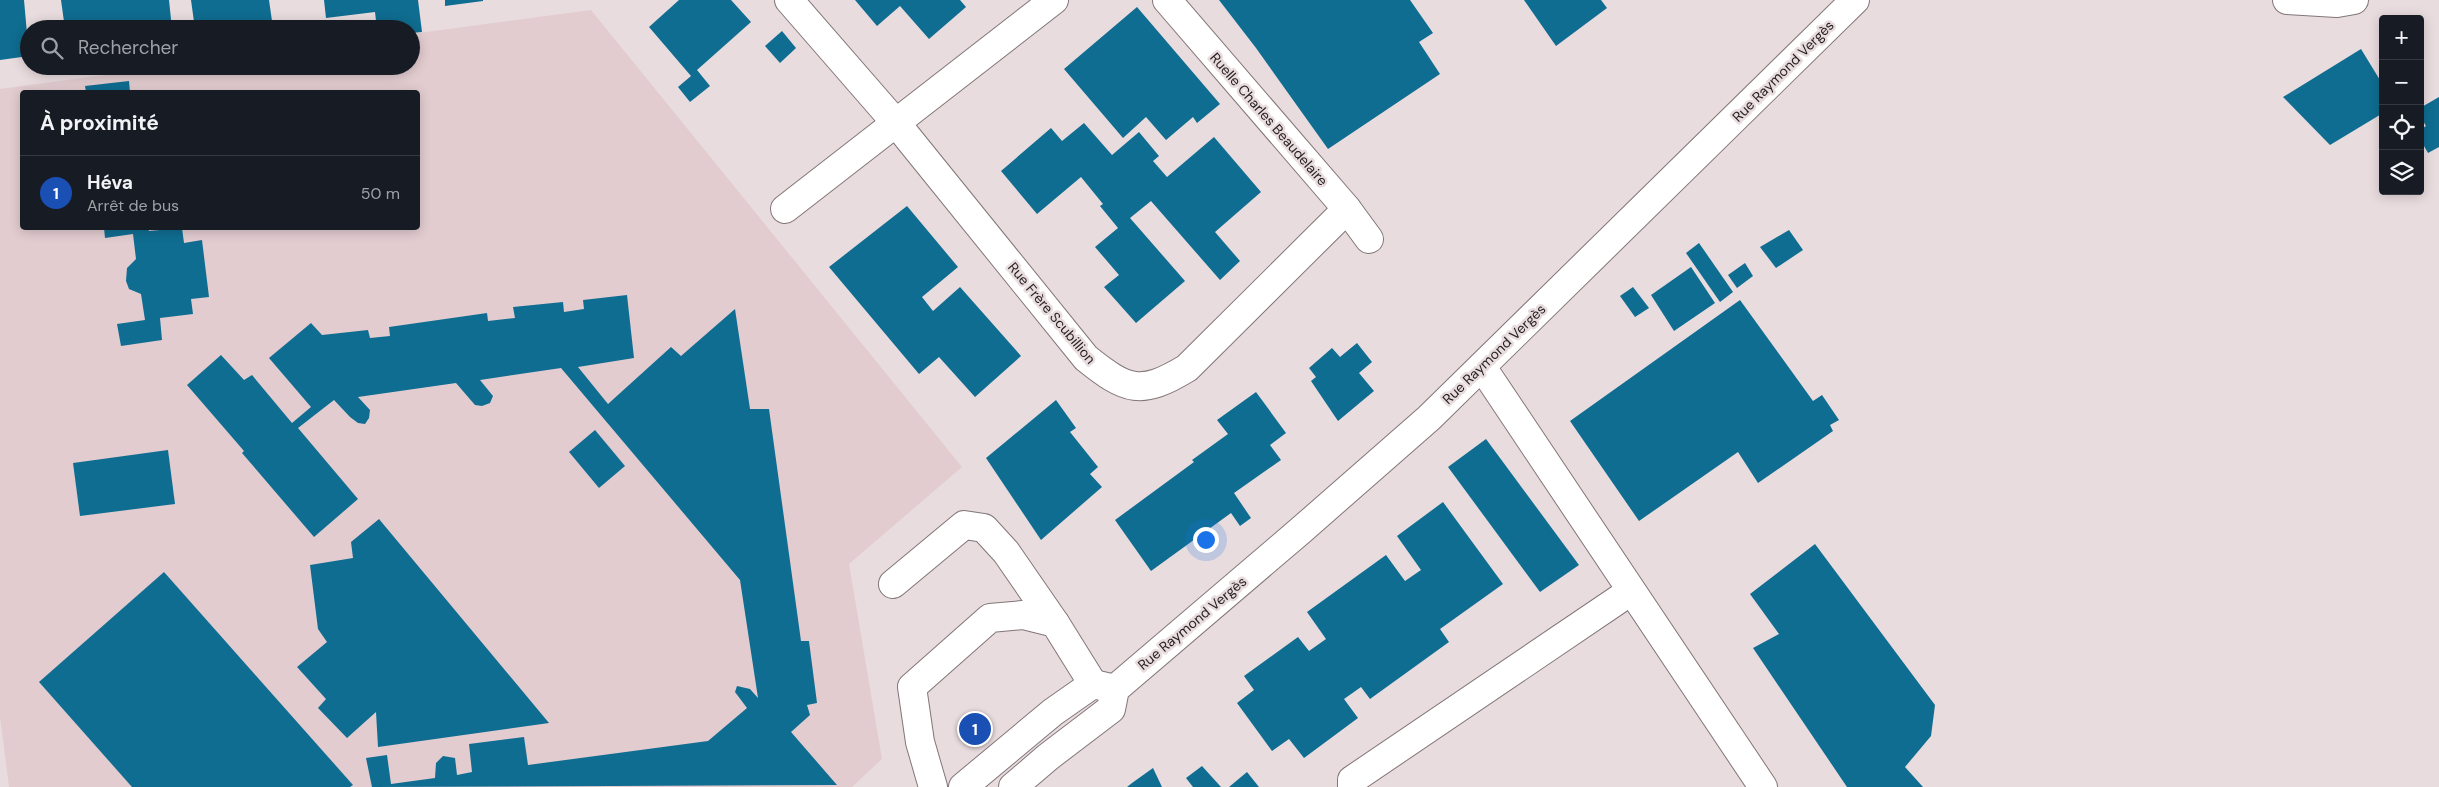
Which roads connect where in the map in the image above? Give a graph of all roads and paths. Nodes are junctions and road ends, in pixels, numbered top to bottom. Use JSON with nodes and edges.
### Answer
{"nodes":[{"id":1,"x":790,"y":0,"type":"edge"},
{"id":2,"x":1054,"y":0,"type":"edge"},
{"id":3,"x":1167,"y":0,"type":"edge"},
{"id":4,"x":1855,"y":0,"type":"edge"},
{"id":5,"x":2287,"y":0,"type":"edge"},
{"id":6,"x":2354,"y":0,"type":"edge"},
{"id":7,"x":896,"y":123,"type":"junction"},
{"id":8,"x":785,"y":209,"type":"dead end"},
{"id":9,"x":1346,"y":210,"type":"junction"},
{"id":10,"x":1369,"y":239,"type":"dead end"},
{"id":11,"x":1482,"y":367,"type":"junction"},
{"id":12,"x":893,"y":584,"type":"dead end"},
{"id":13,"x":1632,"y":590,"type":"junction"},
{"id":14,"x":1055,"y":623,"type":"junction"},
{"id":15,"x":1104,"y":686,"type":"junction"},
{"id":16,"x":933,"y":787,"type":"edge"},
{"id":17,"x":963,"y":787,"type":"edge"},
{"id":18,"x":1013,"y":787,"type":"edge"},
{"id":19,"x":1352,"y":787,"type":"edge"},
{"id":20,"x":1763,"y":787,"type":"edge"}],
"edges":[{"from":1,"to":7,"type":"street","name":"Rue Frère Scubillion"},
{"from":2,"to":7,"type":"street"},
{"from":3,"to":9,"type":"street","name":"Ruelle Charles Beaudelaire"},
{"from":4,"to":11,"type":"street","name":"Rue Raymond Vergès"},
{"from":5,"to":6,"type":"street"},
{"from":7,"to":8,"type":"street"},
{"from":7,"to":9,"type":"street","name":"Rue Frère Scubillion"},
{"from":9,"to":10,"type":"street","name":"Ruelle Charles Beaudelaire"},
{"from":11,"to":13,"type":"street"},
{"from":11,"to":15,"type":"street","name":"Rue Raymond Vergès"},
{"from":12,"to":14,"type":"street"},
{"from":13,"to":19,"type":"street"},
{"from":13,"to":20,"type":"street"},
{"from":14,"to":15,"type":"street"},
{"from":14,"to":16,"type":"street"},
{"from":15,"to":17,"type":"street","name":"Rue Raymond Vergès"},
{"from":15,"to":18,"type":"street"}]}
